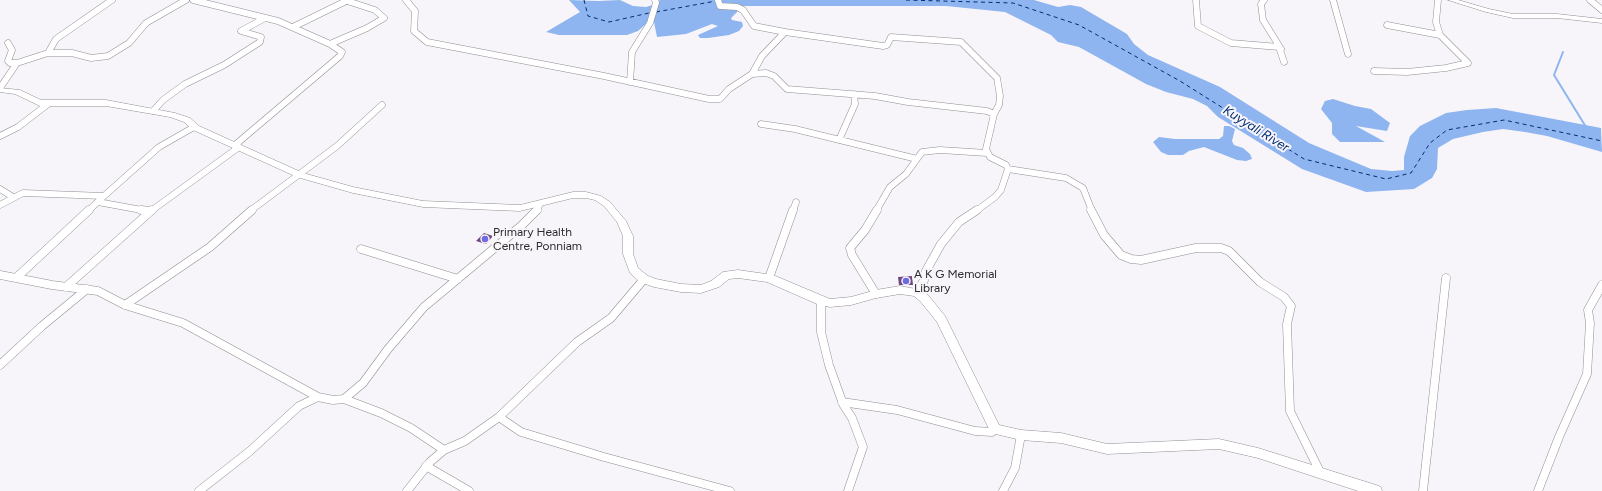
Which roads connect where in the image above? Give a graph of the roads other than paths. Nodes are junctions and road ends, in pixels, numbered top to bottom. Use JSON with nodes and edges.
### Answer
{"nodes":[{"id":1,"x":112,"y":0,"type":"edge"},
{"id":2,"x":186,"y":0,"type":"edge"},
{"id":3,"x":193,"y":0,"type":"edge"},
{"id":4,"x":348,"y":0,"type":"edge"},
{"id":5,"x":406,"y":0,"type":"edge"},
{"id":6,"x":1196,"y":0,"type":"edge"},
{"id":7,"x":1264,"y":0,"type":"edge"},
{"id":8,"x":1334,"y":0,"type":"edge"},
{"id":9,"x":1438,"y":0,"type":"edge"},
{"id":10,"x":1451,"y":0,"type":"edge"},
{"id":11,"x":1590,"y":0,"type":"edge"},
{"id":12,"x":655,"y":2,"type":"edge"},
{"id":13,"x":719,"y":3,"type":"edge"},
{"id":14,"x":1602,"y":10,"type":"edge"},
{"id":15,"x":265,"y":18,"type":"junction"},
{"id":16,"x":1602,"y":20,"type":"edge"},
{"id":17,"x":1387,"y":26,"type":"dead end"},
{"id":18,"x":293,"y":27,"type":"junction"},
{"id":19,"x":785,"y":32,"type":"junction"},
{"id":20,"x":1440,"y":35,"type":"junction"},
{"id":21,"x":8,"y":43,"type":"dead end"},
{"id":22,"x":330,"y":44,"type":"junction"},
{"id":23,"x":1279,"y":47,"type":"junction"},
{"id":24,"x":48,"y":53,"type":"junction"},
{"id":25,"x":1348,"y":54,"type":"dead end"},
{"id":26,"x":1284,"y":55,"type":"dead end"},
{"id":27,"x":1284,"y":62,"type":"dead end"},
{"id":28,"x":17,"y":63,"type":"junction"},
{"id":29,"x":1374,"y":71,"type":"dead end"},
{"id":30,"x":752,"y":74,"type":"junction"},
{"id":31,"x":630,"y":82,"type":"junction"},
{"id":32,"x":0,"y":89,"type":"edge"},
{"id":33,"x":854,"y":94,"type":"junction"},
{"id":34,"x":48,"y":104,"type":"junction"},
{"id":35,"x":382,"y":105,"type":"dead end"},
{"id":36,"x":153,"y":111,"type":"junction"},
{"id":37,"x":994,"y":114,"type":"junction"},
{"id":38,"x":761,"y":124,"type":"dead end"},
{"id":39,"x":194,"y":127,"type":"junction"},
{"id":40,"x":0,"y":136,"type":"edge"},
{"id":41,"x":839,"y":140,"type":"junction"},
{"id":42,"x":237,"y":146,"type":"junction"},
{"id":43,"x":987,"y":153,"type":"junction"},
{"id":44,"x":917,"y":159,"type":"junction"},
{"id":45,"x":1008,"y":169,"type":"junction"},
{"id":46,"x":300,"y":175,"type":"junction"},
{"id":47,"x":0,"y":189,"type":"edge"},
{"id":48,"x":104,"y":196,"type":"junction"},
{"id":49,"x":13,"y":198,"type":"junction"},
{"id":50,"x":98,"y":202,"type":"junction"},
{"id":51,"x":796,"y":202,"type":"dead end"},
{"id":52,"x":540,"y":204,"type":"junction"},
{"id":53,"x":0,"y":205,"type":"edge"},
{"id":54,"x":150,"y":211,"type":"junction"},
{"id":55,"x":361,"y":249,"type":"dead end"},
{"id":56,"x":0,"y":275,"type":"edge"},
{"id":57,"x":16,"y":278,"type":"junction"},
{"id":58,"x":769,"y":278,"type":"junction"},
{"id":59,"x":1446,"y":278,"type":"dead end"},
{"id":60,"x":458,"y":279,"type":"junction"},
{"id":61,"x":644,"y":279,"type":"junction"},
{"id":62,"x":1602,"y":285,"type":"edge"},
{"id":63,"x":66,"y":287,"type":"junction"},
{"id":64,"x":87,"y":289,"type":"junction"},
{"id":65,"x":917,"y":293,"type":"junction"},
{"id":66,"x":876,"y":294,"type":"junction"},
{"id":67,"x":821,"y":302,"type":"junction"},
{"id":68,"x":125,"y":305,"type":"junction"},
{"id":69,"x":0,"y":365,"type":"edge"},
{"id":70,"x":318,"y":397,"type":"junction"},
{"id":71,"x":344,"y":399,"type":"junction"},
{"id":72,"x":842,"y":402,"type":"junction"},
{"id":73,"x":499,"y":417,"type":"junction"},
{"id":74,"x":996,"y":429,"type":"junction"},
{"id":75,"x":1021,"y":435,"type":"junction"},
{"id":76,"x":444,"y":450,"type":"junction"},
{"id":77,"x":426,"y":466,"type":"junction"},
{"id":78,"x":1321,"y":474,"type":"junction"},
{"id":79,"x":199,"y":491,"type":"edge"},
{"id":80,"x":408,"y":491,"type":"edge"},
{"id":81,"x":469,"y":491,"type":"edge"},
{"id":82,"x":730,"y":491,"type":"edge"},
{"id":83,"x":848,"y":491,"type":"edge"},
{"id":84,"x":1003,"y":491,"type":"edge"},
{"id":85,"x":1375,"y":491,"type":"edge"},
{"id":86,"x":1423,"y":491,"type":"edge"},
{"id":87,"x":1538,"y":491,"type":"edge"}],
"edges":[{"from":1,"to":24,"type":"street"},
{"from":2,"to":24,"type":"street"},
{"from":3,"to":15,"type":"street"},
{"from":4,"to":18,"type":"street"},
{"from":4,"to":22,"type":"street"},
{"from":5,"to":31,"type":"street"},
{"from":6,"to":23,"type":"street"},
{"from":7,"to":23,"type":"street"},
{"from":8,"to":25,"type":"street"},
{"from":9,"to":20,"type":"street"},
{"from":10,"to":16,"type":"street"},
{"from":11,"to":14,"type":"street"},
{"from":12,"to":31,"type":"street"},
{"from":13,"to":19,"type":"street"},
{"from":15,"to":18,"type":"street"},
{"from":15,"to":36,"type":"street"},
{"from":17,"to":20,"type":"street"},
{"from":18,"to":22,"type":"street"},
{"from":19,"to":30,"type":"street"},
{"from":19,"to":37,"type":"street"},
{"from":20,"to":29,"type":"street"},
{"from":21,"to":28,"type":"street"},
{"from":22,"to":42,"type":"street"},
{"from":23,"to":26,"type":"street"},
{"from":23,"to":27,"type":"street"},
{"from":24,"to":28,"type":"street"},
{"from":28,"to":32,"type":"street"},
{"from":30,"to":31,"type":"street"},
{"from":30,"to":33,"type":"street"},
{"from":32,"to":34,"type":"main road"},
{"from":33,"to":37,"type":"street"},
{"from":33,"to":41,"type":"street"},
{"from":34,"to":36,"type":"main road"},
{"from":34,"to":40,"type":"street"},
{"from":35,"to":46,"type":"street"},
{"from":36,"to":39,"type":"main road"},
{"from":37,"to":43,"type":"street"},
{"from":38,"to":41,"type":"street"},
{"from":39,"to":42,"type":"main road"},
{"from":39,"to":48,"type":"street"},
{"from":41,"to":44,"type":"street"},
{"from":42,"to":46,"type":"main road"},
{"from":42,"to":54,"type":"street"},
{"from":43,"to":44,"type":"street"},
{"from":43,"to":45,"type":"street"},
{"from":44,"to":66,"type":"street"},
{"from":45,"to":65,"type":"street"},
{"from":45,"to":78,"type":"street"},
{"from":46,"to":52,"type":"main road"},
{"from":46,"to":68,"type":"street"},
{"from":47,"to":49,"type":"street"},
{"from":48,"to":49,"type":"street"},
{"from":48,"to":50,"type":"street"},
{"from":49,"to":53,"type":"street"},
{"from":50,"to":54,"type":"street"},
{"from":50,"to":57,"type":"street"},
{"from":51,"to":58,"type":"street"},
{"from":52,"to":60,"type":"street"},
{"from":52,"to":61,"type":"main road"},
{"from":54,"to":63,"type":"street"},
{"from":55,"to":60,"type":"street"},
{"from":56,"to":57,"type":"street"},
{"from":57,"to":63,"type":"street"},
{"from":58,"to":61,"type":"main road"},
{"from":58,"to":67,"type":"main road"},
{"from":59,"to":86,"type":"street"},
{"from":60,"to":71,"type":"street"},
{"from":61,"to":73,"type":"street"},
{"from":62,"to":87,"type":"street"},
{"from":63,"to":64,"type":"street"},
{"from":64,"to":68,"type":"street"},
{"from":64,"to":69,"type":"street"},
{"from":65,"to":66,"type":"main road"},
{"from":65,"to":74,"type":"main road"},
{"from":66,"to":67,"type":"main road"},
{"from":67,"to":72,"type":"street"},
{"from":68,"to":70,"type":"street"},
{"from":70,"to":71,"type":"street"},
{"from":70,"to":79,"type":"street"},
{"from":71,"to":76,"type":"street"},
{"from":72,"to":74,"type":"street"},
{"from":72,"to":83,"type":"street"},
{"from":73,"to":76,"type":"street"},
{"from":73,"to":82,"type":"street"},
{"from":74,"to":75,"type":"main road"},
{"from":75,"to":78,"type":"main road"},
{"from":75,"to":84,"type":"street"},
{"from":76,"to":77,"type":"street"},
{"from":77,"to":80,"type":"street"},
{"from":77,"to":81,"type":"street"},
{"from":78,"to":85,"type":"main road"}]}
